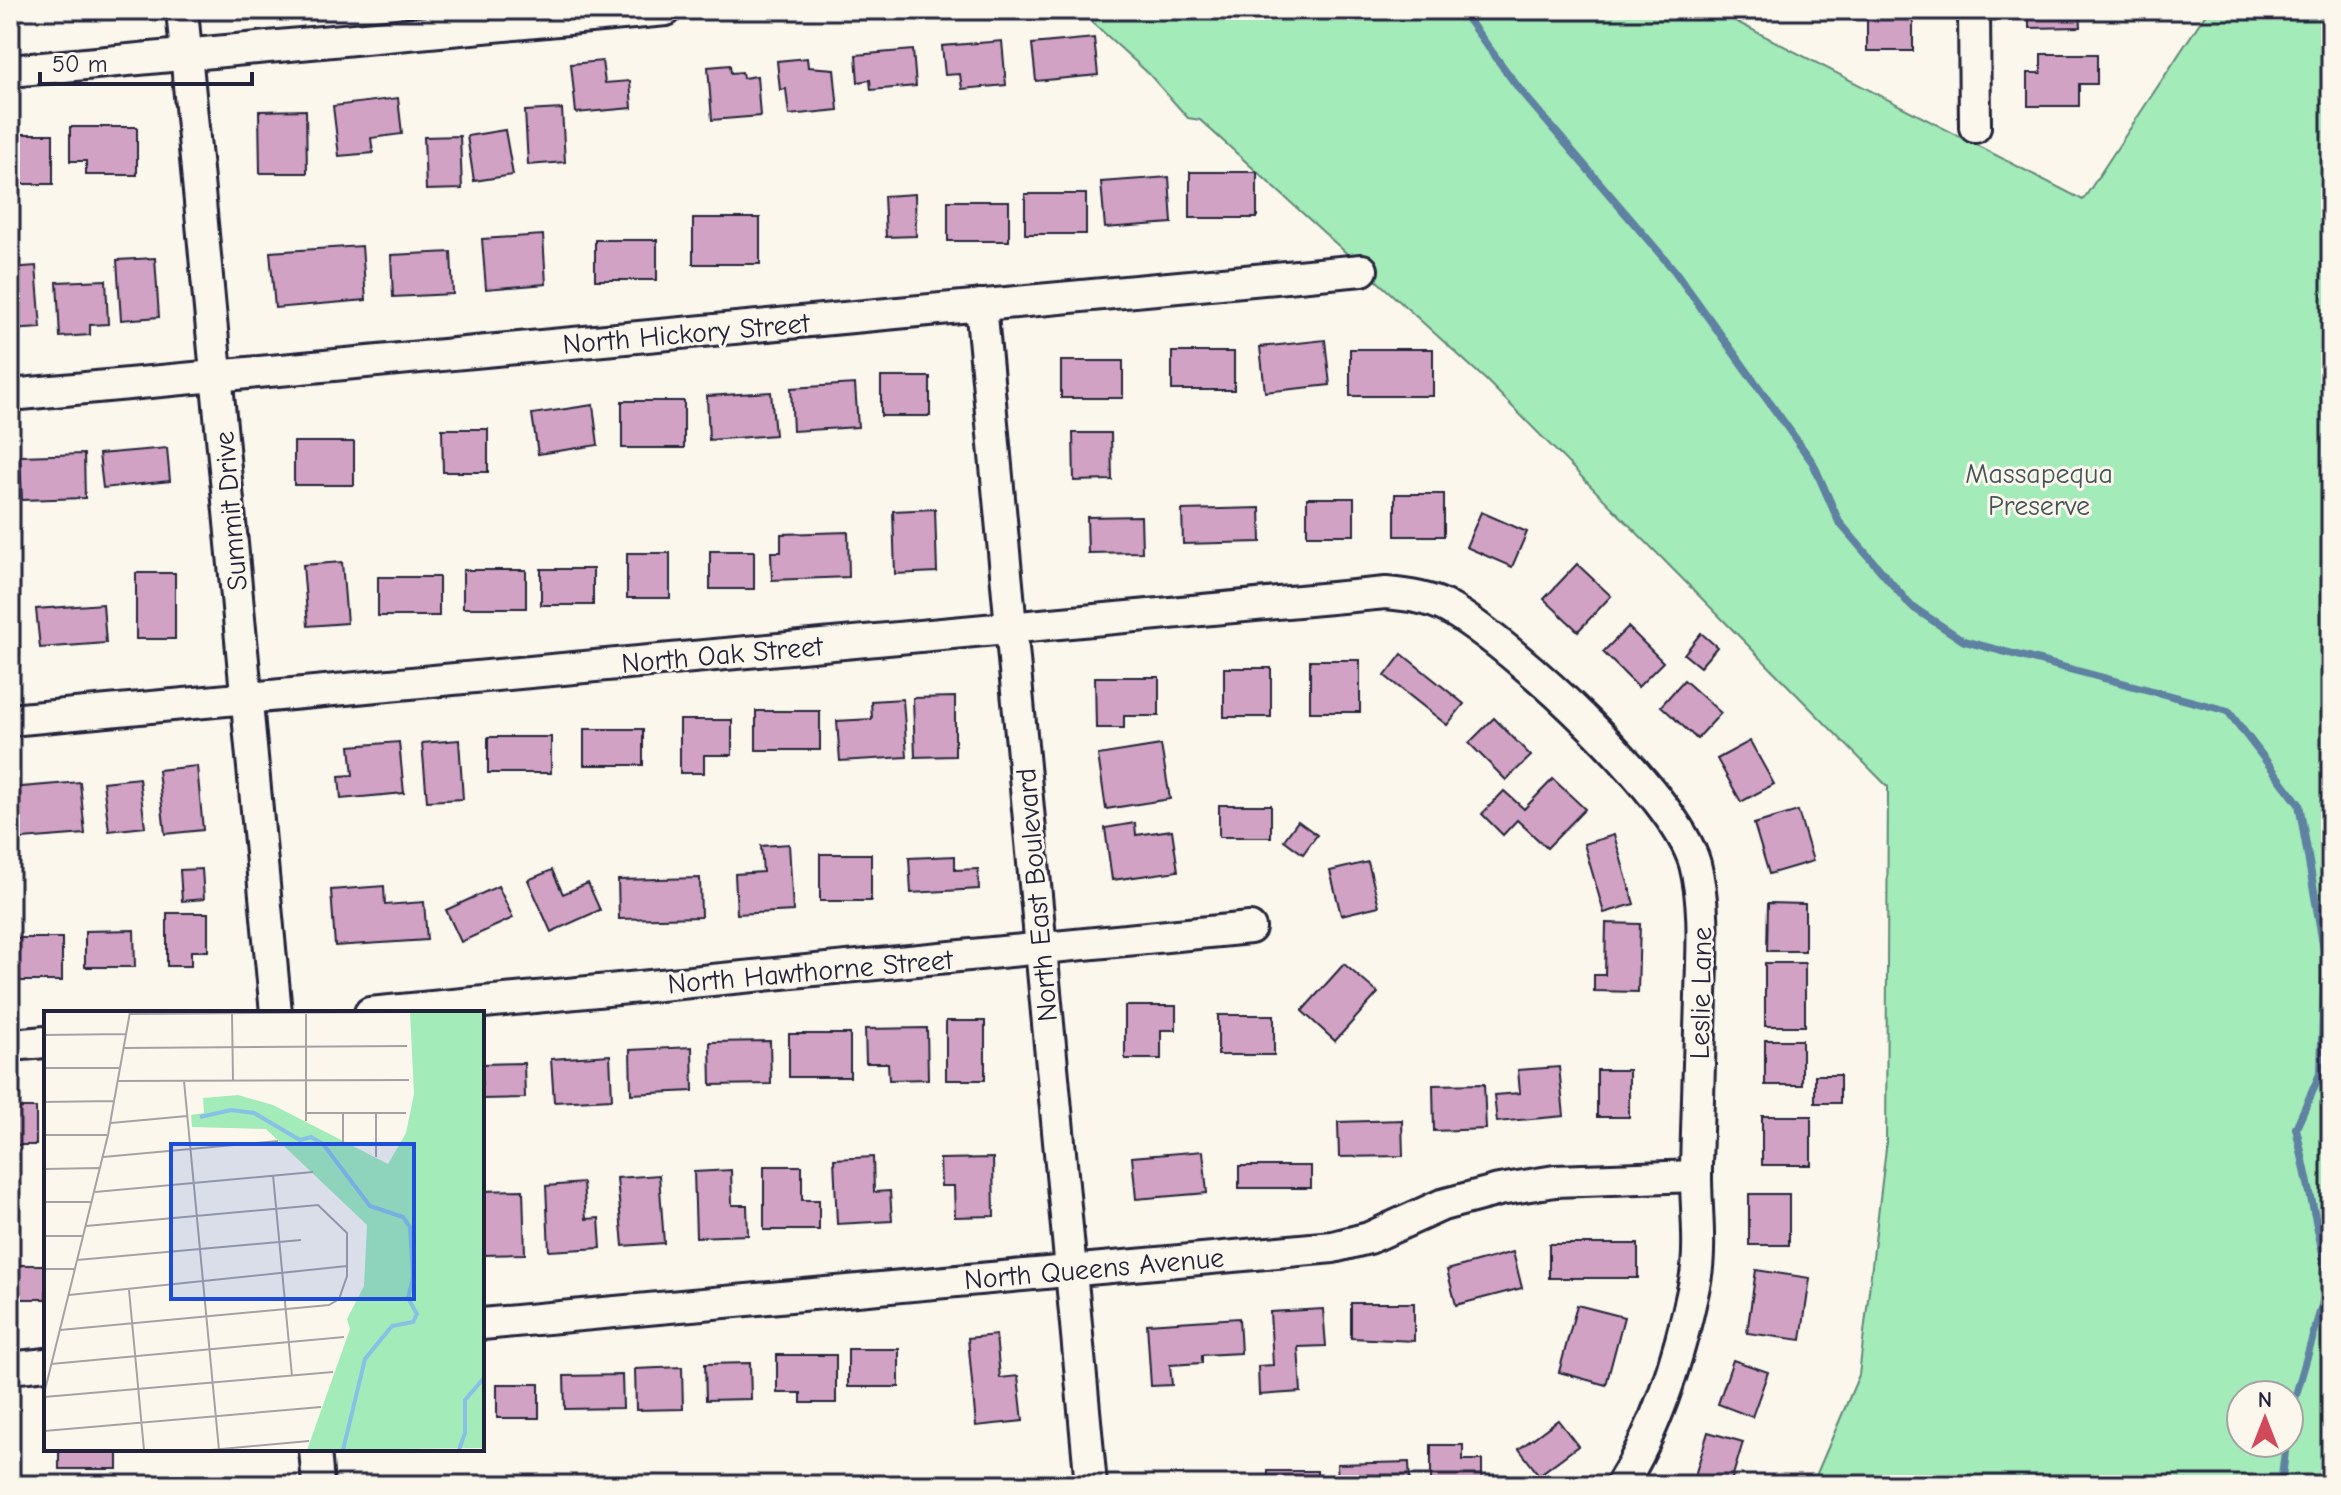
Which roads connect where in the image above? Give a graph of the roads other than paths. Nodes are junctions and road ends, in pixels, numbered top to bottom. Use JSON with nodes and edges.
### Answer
{"nodes":[{"id":1,"x":182,"y":10,"type":"edge"},
{"id":2,"x":666,"y":10,"type":"edge"},
{"id":3,"x":1974,"y":10,"type":"edge"},
{"id":4,"x":187,"y":54,"type":"junction"},
{"id":5,"x":10,"y":71,"type":"edge"},
{"id":6,"x":1975,"y":127,"type":"dead end"},
{"id":7,"x":1362,"y":270,"type":"dead end"},
{"id":8,"x":981,"y":305,"type":"junction"},
{"id":9,"x":217,"y":377,"type":"junction"},
{"id":10,"x":10,"y":395,"type":"edge"},
{"id":11,"x":1433,"y":602,"type":"joint"},
{"id":12,"x":1011,"y":627,"type":"junction"},
{"id":13,"x":247,"y":699,"type":"junction"},
{"id":14,"x":10,"y":720,"type":"edge"},
{"id":15,"x":1250,"y":928,"type":"dead end"},
{"id":16,"x":1041,"y":949,"type":"junction"},
{"id":17,"x":276,"y":1011,"type":"edge"},
{"id":18,"x":391,"y":1011,"type":"edge"},
{"id":19,"x":44,"y":1042,"type":"edge"},
{"id":20,"x":10,"y":1045,"type":"edge"},
{"id":21,"x":1696,"y":1176,"type":"junction"},
{"id":22,"x":1071,"y":1270,"type":"junction"},
{"id":23,"x":484,"y":1324,"type":"edge"},
{"id":24,"x":44,"y":1364,"type":"edge"},
{"id":25,"x":10,"y":1368,"type":"edge"},
{"id":26,"x":315,"y":1451,"type":"edge"},
{"id":27,"x":318,"y":1485,"type":"edge"},
{"id":28,"x":1091,"y":1485,"type":"edge"},
{"id":29,"x":1621,"y":1485,"type":"edge"}],
"edges":[{"from":1,"to":4,"type":"street","name":"Summit Drive"},
{"from":2,"to":4,"type":"street"},
{"from":3,"to":6,"type":"street"},
{"from":4,"to":5,"type":"street"},
{"from":4,"to":9,"type":"street","name":"Summit Drive"},
{"from":7,"to":8,"type":"street","name":"North Hickory Street"},
{"from":8,"to":9,"type":"street","name":"North Hickory Street"},
{"from":8,"to":12,"type":"street","name":"North East Boulevard"},
{"from":9,"to":10,"type":"street","name":"North Hickory Street"},
{"from":9,"to":13,"type":"street","name":"Summit Drive"},
{"from":11,"to":12,"type":"street","name":"North Oak Street"},
{"from":11,"to":21,"type":"street","name":"Leslie Lane"},
{"from":12,"to":13,"type":"street","name":"North Oak Street"},
{"from":12,"to":16,"type":"street","name":"North East Boulevard"},
{"from":13,"to":14,"type":"street","name":"North Oak Street"},
{"from":13,"to":17,"type":"street","name":"Summit Drive"},
{"from":15,"to":16,"type":"street","name":"North Hawthorne Street"},
{"from":16,"to":18,"type":"street","name":"North Hawthorne Street"},
{"from":16,"to":22,"type":"street","name":"North East Boulevard"},
{"from":19,"to":20,"type":"street"},
{"from":21,"to":22,"type":"street","name":"North Queens Avenue"},
{"from":21,"to":29,"type":"street","name":"Leslie Lane"},
{"from":22,"to":23,"type":"street","name":"North Queens Avenue"},
{"from":22,"to":28,"type":"street","name":"North East Boulevard"},
{"from":24,"to":25,"type":"street"},
{"from":26,"to":27,"type":"street"}]}
